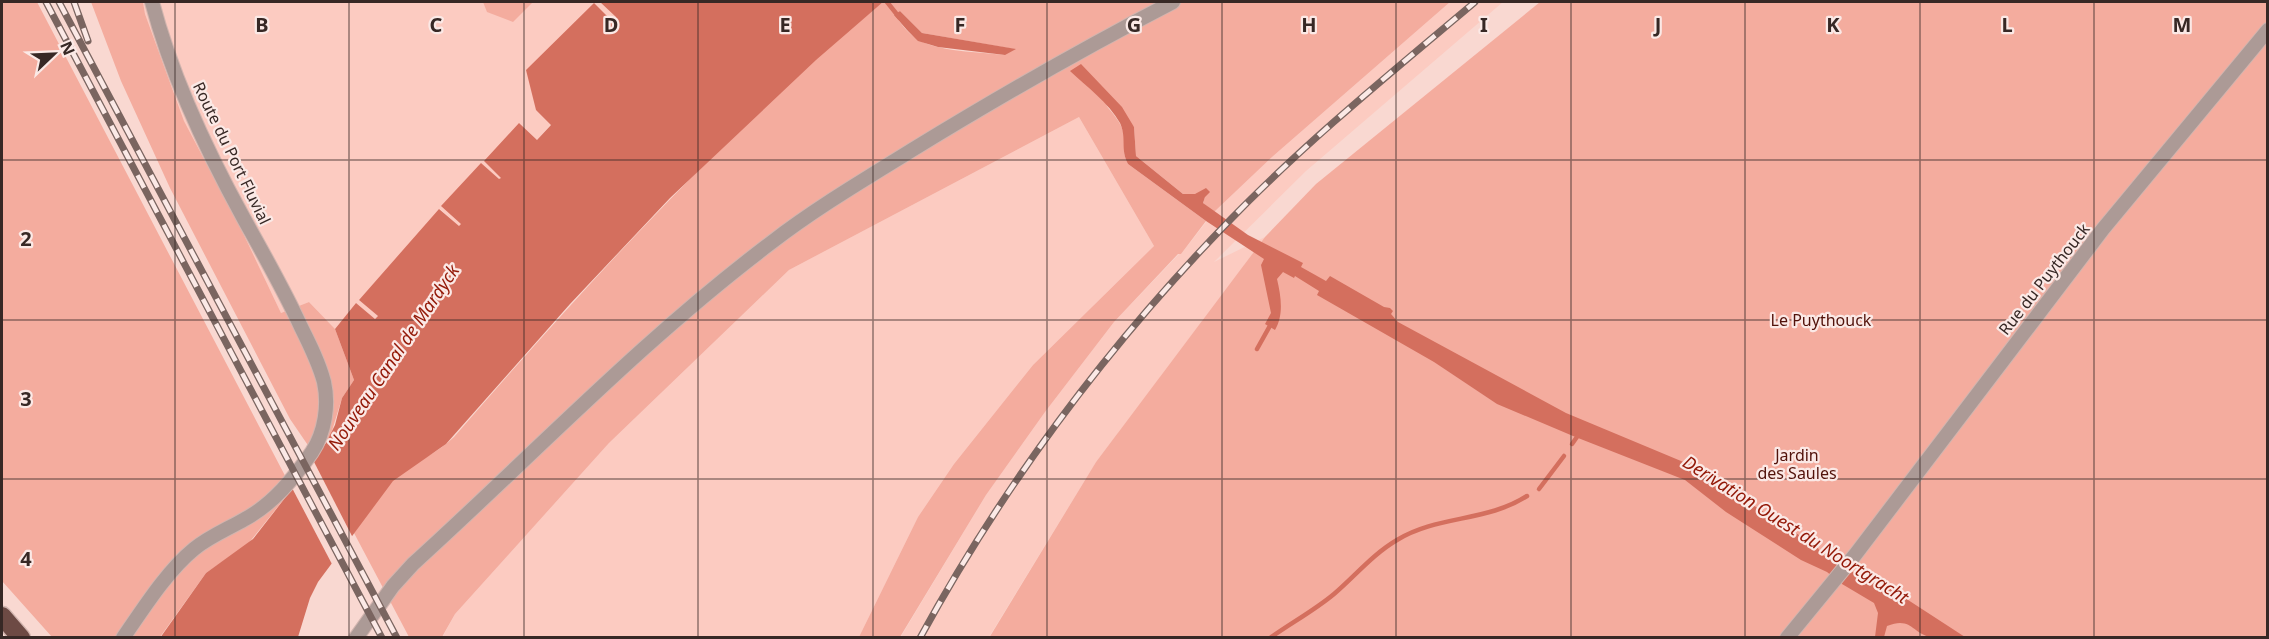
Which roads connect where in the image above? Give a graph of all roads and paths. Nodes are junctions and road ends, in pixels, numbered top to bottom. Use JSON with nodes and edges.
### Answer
{"nodes":[{"id":1,"x":152,"y":2,"type":"edge"},
{"id":2,"x":1173,"y":2,"type":"edge"},
{"id":3,"x":2268,"y":30,"type":"edge"},
{"id":4,"x":2,"y":616,"type":"edge"},
{"id":5,"x":21,"y":638,"type":"edge"},
{"id":6,"x":123,"y":638,"type":"edge"},
{"id":7,"x":356,"y":638,"type":"edge"},
{"id":8,"x":1787,"y":638,"type":"edge"}],
"edges":[{"from":1,"to":6,"type":"street","name":"Route du Port Fluvial"},
{"from":2,"to":7,"type":"street"},
{"from":3,"to":8,"type":"street","name":"Rue du Puythouck"},
{"from":4,"to":5,"type":"highway"}]}
